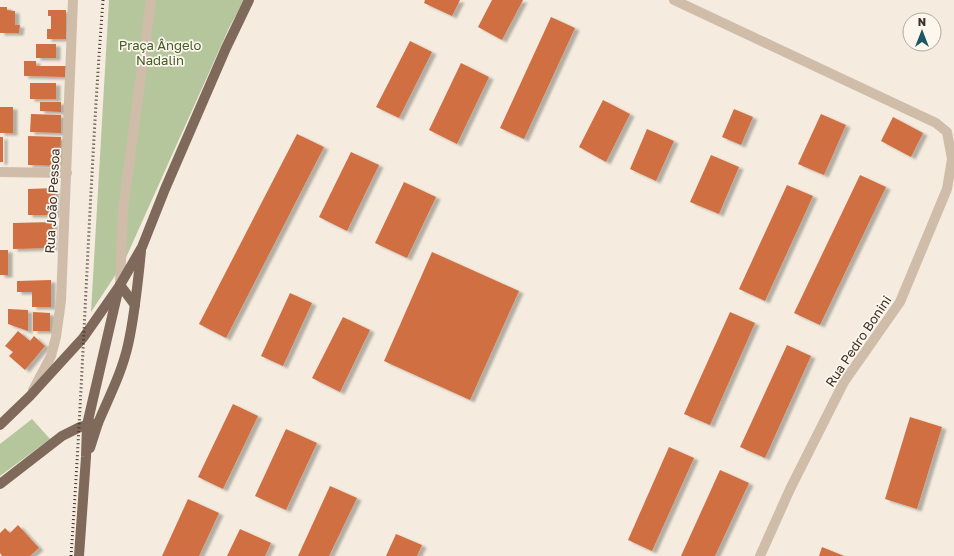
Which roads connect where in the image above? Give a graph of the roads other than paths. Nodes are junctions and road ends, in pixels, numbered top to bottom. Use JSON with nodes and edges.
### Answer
{"nodes":[{"id":1,"x":73,"y":0,"type":"edge"},
{"id":2,"x":151,"y":0,"type":"edge"},
{"id":3,"x":249,"y":0,"type":"edge"},
{"id":4,"x":674,"y":0,"type":"edge"},
{"id":5,"x":0,"y":172,"type":"edge"},
{"id":6,"x":67,"y":173,"type":"junction"},
{"id":7,"x":142,"y":247,"type":"junction"},
{"id":8,"x":120,"y":285,"type":"junction"},
{"id":9,"x":135,"y":305,"type":"junction"},
{"id":10,"x":30,"y":396,"type":"junction"},
{"id":11,"x":98,"y":423,"type":"junction"},
{"id":12,"x":0,"y":425,"type":"edge"},
{"id":13,"x":87,"y":426,"type":"junction"},
{"id":14,"x":86,"y":457,"type":"junction"},
{"id":15,"x":0,"y":484,"type":"edge"},
{"id":16,"x":79,"y":556,"type":"edge"},
{"id":17,"x":760,"y":556,"type":"edge"}],
"edges":[{"from":1,"to":6,"type":"street","name":"Rua João Pessoa"},
{"from":2,"to":8,"type":"street"},
{"from":3,"to":7,"type":"main road"},
{"from":4,"to":17,"type":"street","name":"Rua Pedro Bonini"},
{"from":5,"to":6,"type":"street"},
{"from":6,"to":10,"type":"street","name":"Rua João Pessoa"},
{"from":7,"to":8,"type":"main road"},
{"from":7,"to":9,"type":"main road"},
{"from":8,"to":9,"type":"main road"},
{"from":8,"to":10,"type":"main road"},
{"from":8,"to":13,"type":"main road"},
{"from":9,"to":11,"type":"main road"},
{"from":10,"to":12,"type":"main road"},
{"from":11,"to":13,"type":"main road"},
{"from":11,"to":14,"type":"main road"},
{"from":13,"to":14,"type":"main road"},
{"from":13,"to":15,"type":"main road"},
{"from":14,"to":16,"type":"main road"}]}
